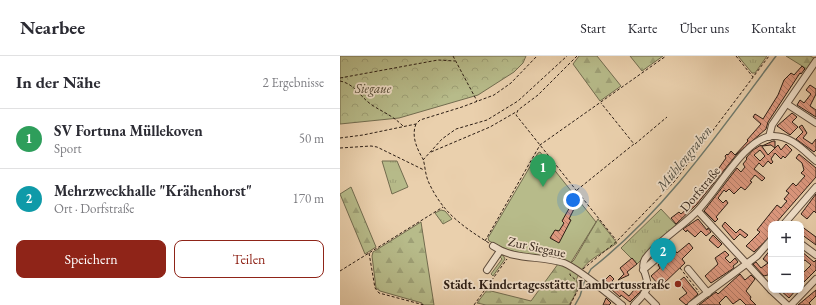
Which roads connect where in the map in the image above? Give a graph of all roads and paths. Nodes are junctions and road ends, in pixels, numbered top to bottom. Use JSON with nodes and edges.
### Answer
{"nodes":[{"id":1,"x":454,"y":56,"type":"edge"},
{"id":2,"x":537,"y":56,"type":"edge"},
{"id":3,"x":567,"y":56,"type":"edge"},
{"id":4,"x":577,"y":56,"type":"edge"},
{"id":5,"x":666,"y":56,"type":"edge"},
{"id":6,"x":736,"y":56,"type":"edge"},
{"id":7,"x":769,"y":56,"type":"edge"},
{"id":8,"x":455,"y":61,"type":"junction"},
{"id":9,"x":816,"y":61,"type":"edge"},
{"id":10,"x":753,"y":77,"type":"junction"},
{"id":11,"x":340,"y":78,"type":"edge"},
{"id":12,"x":340,"y":81,"type":"edge"},
{"id":13,"x":477,"y":102,"type":"junction"},
{"id":14,"x":600,"y":102,"type":"junction"},
{"id":15,"x":788,"y":104,"type":"junction"},
{"id":16,"x":517,"y":112,"type":"junction"},
{"id":17,"x":667,"y":117,"type":"dead end"},
{"id":18,"x":816,"y":123,"type":"edge"},
{"id":19,"x":416,"y":124,"type":"junction"},
{"id":20,"x":403,"y":127,"type":"junction"},
{"id":21,"x":769,"y":137,"type":"junction"},
{"id":22,"x":340,"y":138,"type":"edge"},
{"id":23,"x":634,"y":144,"type":"junction"},
{"id":24,"x":540,"y":145,"type":"junction"},
{"id":25,"x":340,"y":148,"type":"edge"},
{"id":26,"x":428,"y":154,"type":"junction"},
{"id":27,"x":423,"y":160,"type":"junction"},
{"id":28,"x":816,"y":161,"type":"edge"},
{"id":29,"x":424,"y":171,"type":"junction"},
{"id":30,"x":816,"y":186,"type":"edge"},
{"id":31,"x":576,"y":190,"type":"junction"},
{"id":32,"x":443,"y":206,"type":"junction"},
{"id":33,"x":698,"y":211,"type":"junction"},
{"id":34,"x":787,"y":221,"type":"edge"},
{"id":35,"x":616,"y":240,"type":"junction"},
{"id":36,"x":485,"y":241,"type":"junction"},
{"id":37,"x":768,"y":243,"type":"edge"},
{"id":38,"x":493,"y":246,"type":"joint"},
{"id":39,"x":804,"y":246,"type":"edge"},
{"id":40,"x":500,"y":251,"type":"junction"},
{"id":41,"x":369,"y":253,"type":"junction"},
{"id":42,"x":663,"y":254,"type":"dead end"},
{"id":43,"x":510,"y":255,"type":"junction"},
{"id":44,"x":816,"y":255,"type":"edge"},
{"id":45,"x":747,"y":264,"type":"junction"},
{"id":46,"x":680,"y":268,"type":"dead end"},
{"id":47,"x":688,"y":269,"type":"dead end"},
{"id":48,"x":340,"y":270,"type":"edge"},
{"id":49,"x":487,"y":270,"type":"dead end"},
{"id":50,"x":643,"y":270,"type":"junction"},
{"id":51,"x":577,"y":271,"type":"junction"},
{"id":52,"x":816,"y":279,"type":"edge"},
{"id":53,"x":768,"y":287,"type":"edge"},
{"id":54,"x":644,"y":293,"type":"junction"},
{"id":55,"x":774,"y":293,"type":"edge"},
{"id":56,"x":705,"y":295,"type":"junction"},
{"id":57,"x":424,"y":305,"type":"edge"},
{"id":58,"x":474,"y":305,"type":"edge"},
{"id":59,"x":570,"y":305,"type":"edge"},
{"id":60,"x":622,"y":305,"type":"edge"},
{"id":61,"x":634,"y":305,"type":"edge"},
{"id":62,"x":656,"y":305,"type":"edge"},
{"id":63,"x":692,"y":305,"type":"edge"},
{"id":64,"x":787,"y":305,"type":"edge"},
{"id":65,"x":791,"y":305,"type":"edge"}],
"edges":[{"from":1,"to":8,"type":"path"},
{"from":2,"to":13,"type":"path"},
{"from":3,"to":26,"type":"path"},
{"from":4,"to":16,"type":"path"},
{"from":5,"to":14,"type":"path"},
{"from":6,"to":10,"type":"path"},
{"from":7,"to":10,"type":"path"},
{"from":8,"to":11,"type":"path"},
{"from":8,"to":13,"type":"path"},
{"from":9,"to":15,"type":"street"},
{"from":10,"to":35,"type":"path"},
{"from":12,"to":20,"type":"path"},
{"from":13,"to":19,"type":"path"},
{"from":14,"to":23,"type":"path"},
{"from":14,"to":24,"type":"path"},
{"from":15,"to":18,"type":"street"},
{"from":15,"to":21,"type":"street"},
{"from":16,"to":24,"type":"path"},
{"from":16,"to":26,"type":"path"},
{"from":17,"to":23,"type":"path"},
{"from":19,"to":20,"type":"path"},
{"from":19,"to":27,"type":"path","name":"Zur Siegaue"},
{"from":20,"to":22,"type":"path"},
{"from":21,"to":28,"type":"street"},
{"from":21,"to":33,"type":"street","name":"Dorfstraße"},
{"from":23,"to":31,"type":"path"},
{"from":24,"to":31,"type":"path"},
{"from":24,"to":36,"type":"path"},
{"from":25,"to":29,"type":"path"},
{"from":26,"to":27,"type":"path"},
{"from":27,"to":29,"type":"path","name":"Zur Siegaue"},
{"from":29,"to":32,"type":"path","name":"Zur Siegaue"},
{"from":30,"to":34,"type":"street"},
{"from":31,"to":35,"type":"path"},
{"from":32,"to":36,"type":"path","name":"Zur Siegaue"},
{"from":32,"to":41,"type":"path"},
{"from":33,"to":45,"type":"street"},
{"from":33,"to":50,"type":"street","name":"Dorfstraße"},
{"from":35,"to":51,"type":"path"},
{"from":36,"to":38,"type":"path","name":"Zur Siegaue"},
{"from":37,"to":45,"type":"street"},
{"from":38,"to":40,"type":"street","name":"Zur Siegaue"},
{"from":39,"to":44,"type":"street"},
{"from":40,"to":43,"type":"street","name":"Zur Siegaue"},
{"from":40,"to":49,"type":"street"},
{"from":41,"to":48,"type":"path"},
{"from":41,"to":57,"type":"path"},
{"from":42,"to":50,"type":"street"},
{"from":43,"to":51,"type":"street","name":"Zur Siegaue"},
{"from":43,"to":58,"type":"path"},
{"from":45,"to":53,"type":"street"},
{"from":45,"to":56,"type":"street"},
{"from":46,"to":56,"type":"path"},
{"from":47,"to":56,"type":"street"},
{"from":50,"to":54,"type":"street"},
{"from":51,"to":59,"type":"path"},
{"from":51,"to":60,"type":"street","name":"Zur Siegaue"},
{"from":52,"to":65,"type":"street"},
{"from":54,"to":61,"type":"street"},
{"from":54,"to":62,"type":"street"},
{"from":55,"to":64,"type":"street"},
{"from":56,"to":63,"type":"street"}]}
